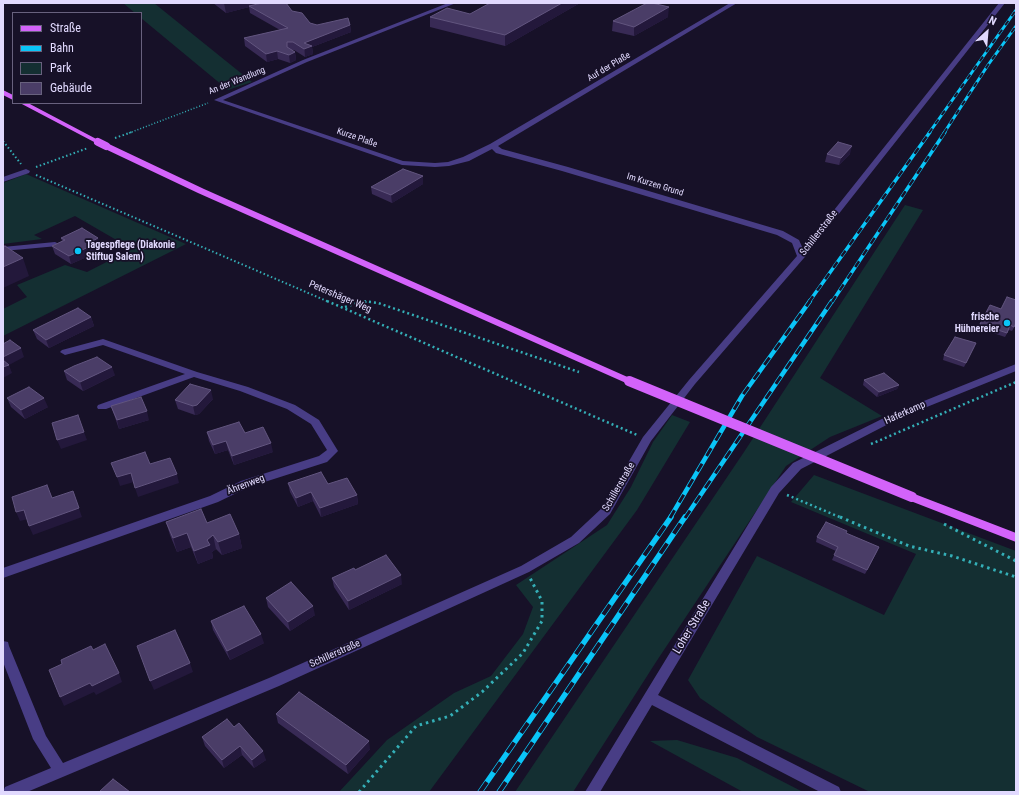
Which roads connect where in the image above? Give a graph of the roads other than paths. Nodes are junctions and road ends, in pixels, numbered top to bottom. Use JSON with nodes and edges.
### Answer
{"nodes":[{"id":1,"x":452,"y":3,"type":"edge"},
{"id":2,"x":734,"y":3,"type":"edge"},
{"id":3,"x":1002,"y":3,"type":"edge"},
{"id":4,"x":296,"y":55,"type":"edge"},
{"id":5,"x":305,"y":61,"type":"junction"},
{"id":6,"x":3,"y":92,"type":"edge"},
{"id":7,"x":12,"y":97,"type":"edge"},
{"id":8,"x":217,"y":100,"type":"joint"},
{"id":9,"x":25,"y":104,"type":"edge"},
{"id":10,"x":493,"y":146,"type":"junction"},
{"id":11,"x":26,"y":171,"type":"road end"},
{"id":12,"x":3,"y":180,"type":"edge"},
{"id":13,"x":56,"y":244,"type":"edge"},
{"id":14,"x":3,"y":249,"type":"edge"},
{"id":15,"x":801,"y":256,"type":"junction"},
{"id":16,"x":65,"y":352,"type":"dead end"},
{"id":17,"x":1016,"y":367,"type":"edge"},
{"id":18,"x":194,"y":374,"type":"junction"},
{"id":19,"x":102,"y":407,"type":"dead end"},
{"id":20,"x":797,"y":466,"type":"joint"},
{"id":21,"x":1016,"y":538,"type":"edge"},
{"id":22,"x":3,"y":573,"type":"edge"},
{"id":23,"x":3,"y":646,"type":"edge"},
{"id":24,"x":649,"y":698,"type":"junction"},
{"id":25,"x":60,"y":770,"type":"junction"},
{"id":26,"x":10,"y":792,"type":"edge"},
{"id":27,"x":592,"y":792,"type":"edge"},
{"id":28,"x":834,"y":792,"type":"edge"}],
"edges":[{"from":1,"to":5,"type":"street","name":"An der Wandlung"},
{"from":2,"to":10,"type":"street","name":"Auf der Plaße"},
{"from":3,"to":15,"type":"street","name":"Schillerstraße"},
{"from":4,"to":5,"type":"street"},
{"from":5,"to":8,"type":"street","name":"An der Wandlung"},
{"from":6,"to":7,"type":"main road"},
{"from":8,"to":10,"type":"street","name":"Kurze Plaße"},
{"from":9,"to":21,"type":"main road","bridge":true},
{"from":10,"to":15,"type":"street","name":"Im Kurzen Grund"},
{"from":11,"to":12,"type":"street"},
{"from":13,"to":14,"type":"street"},
{"from":15,"to":25,"type":"street","name":"Schillerstraße"},
{"from":16,"to":18,"type":"street","name":"Ährenweg"},
{"from":17,"to":20,"type":"street","name":"Haferkamp"},
{"from":18,"to":19,"type":"street"},
{"from":18,"to":22,"type":"street","name":"Ährenweg"},
{"from":20,"to":24,"type":"street","name":"Loher Straße"},
{"from":23,"to":25,"type":"street"},
{"from":24,"to":27,"type":"street","name":"Loher Straße"},
{"from":24,"to":28,"type":"street"},
{"from":25,"to":26,"type":"street","name":"Schillerstraße"}]}
